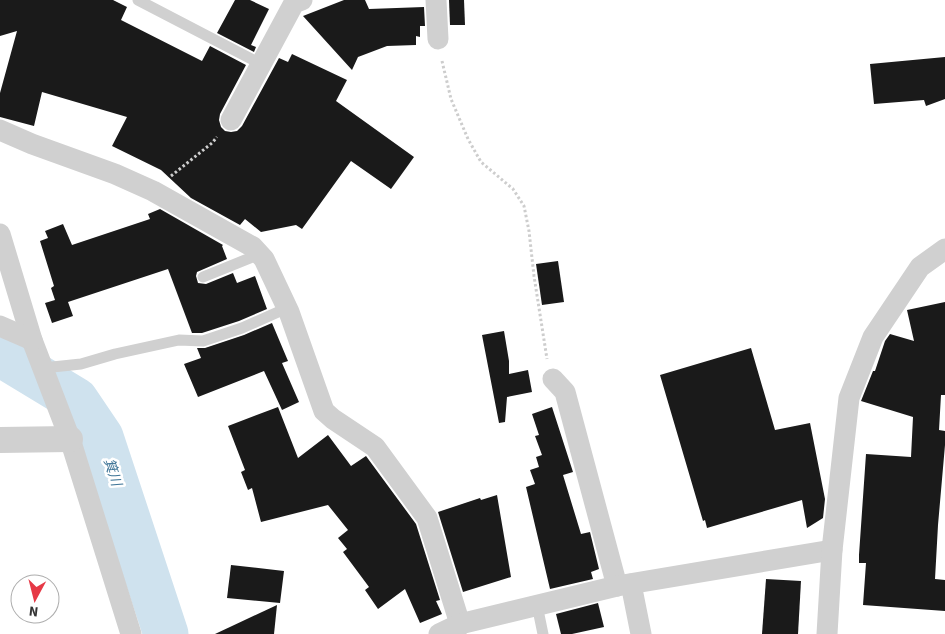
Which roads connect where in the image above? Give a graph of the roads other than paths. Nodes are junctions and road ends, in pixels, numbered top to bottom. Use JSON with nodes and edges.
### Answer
{"nodes":[{"id":1,"x":138,"y":0,"type":"edge"},
{"id":2,"x":302,"y":0,"type":"edge"},
{"id":3,"x":436,"y":0,"type":"edge"},
{"id":4,"x":438,"y":39,"type":"road end"},
{"id":5,"x":262,"y":64,"type":"junction"},
{"id":6,"x":231,"y":120,"type":"road end"},
{"id":7,"x":0,"y":130,"type":"edge"},
{"id":8,"x":0,"y":234,"type":"edge"},
{"id":9,"x":945,"y":248,"type":"edge"},
{"id":10,"x":260,"y":254,"type":"junction"},
{"id":11,"x":203,"y":277,"type":"dead end"},
{"id":12,"x":287,"y":308,"type":"junction"},
{"id":13,"x":0,"y":326,"type":"edge"},
{"id":14,"x":32,"y":340,"type":"junction"},
{"id":15,"x":44,"y":371,"type":"junction"},
{"id":16,"x":553,"y":379,"type":"road end"},
{"id":17,"x":70,"y":439,"type":"junction"},
{"id":18,"x":0,"y":440,"type":"edge"},
{"id":19,"x":832,"y":550,"type":"junction"},
{"id":20,"x":624,"y":585,"type":"junction"},
{"id":21,"x":537,"y":605,"type":"junction"},
{"id":22,"x":457,"y":629,"type":"edge"},
{"id":23,"x":132,"y":634,"type":"edge"},
{"id":24,"x":439,"y":634,"type":"edge"},
{"id":25,"x":543,"y":634,"type":"edge"},
{"id":26,"x":641,"y":634,"type":"edge"},
{"id":27,"x":827,"y":634,"type":"edge"}],
"edges":[{"from":1,"to":5,"type":"lane"},
{"from":2,"to":5,"type":"street"},
{"from":3,"to":4,"type":"street"},
{"from":5,"to":6,"type":"street"},
{"from":7,"to":10,"type":"street"},
{"from":8,"to":14,"type":"street"},
{"from":9,"to":19,"type":"street"},
{"from":10,"to":11,"type":"lane"},
{"from":10,"to":12,"type":"street"},
{"from":12,"to":15,"type":"lane"},
{"from":12,"to":22,"type":"street"},
{"from":13,"to":14,"type":"street"},
{"from":14,"to":15,"type":"street"},
{"from":15,"to":17,"type":"street"},
{"from":16,"to":20,"type":"street"},
{"from":17,"to":18,"type":"street"},
{"from":17,"to":23,"type":"street"},
{"from":19,"to":20,"type":"street"},
{"from":19,"to":27,"type":"street"},
{"from":20,"to":21,"type":"street"},
{"from":20,"to":26,"type":"street"},
{"from":21,"to":22,"type":"street"},
{"from":21,"to":25,"type":"lane"},
{"from":22,"to":24,"type":"street"}]}
